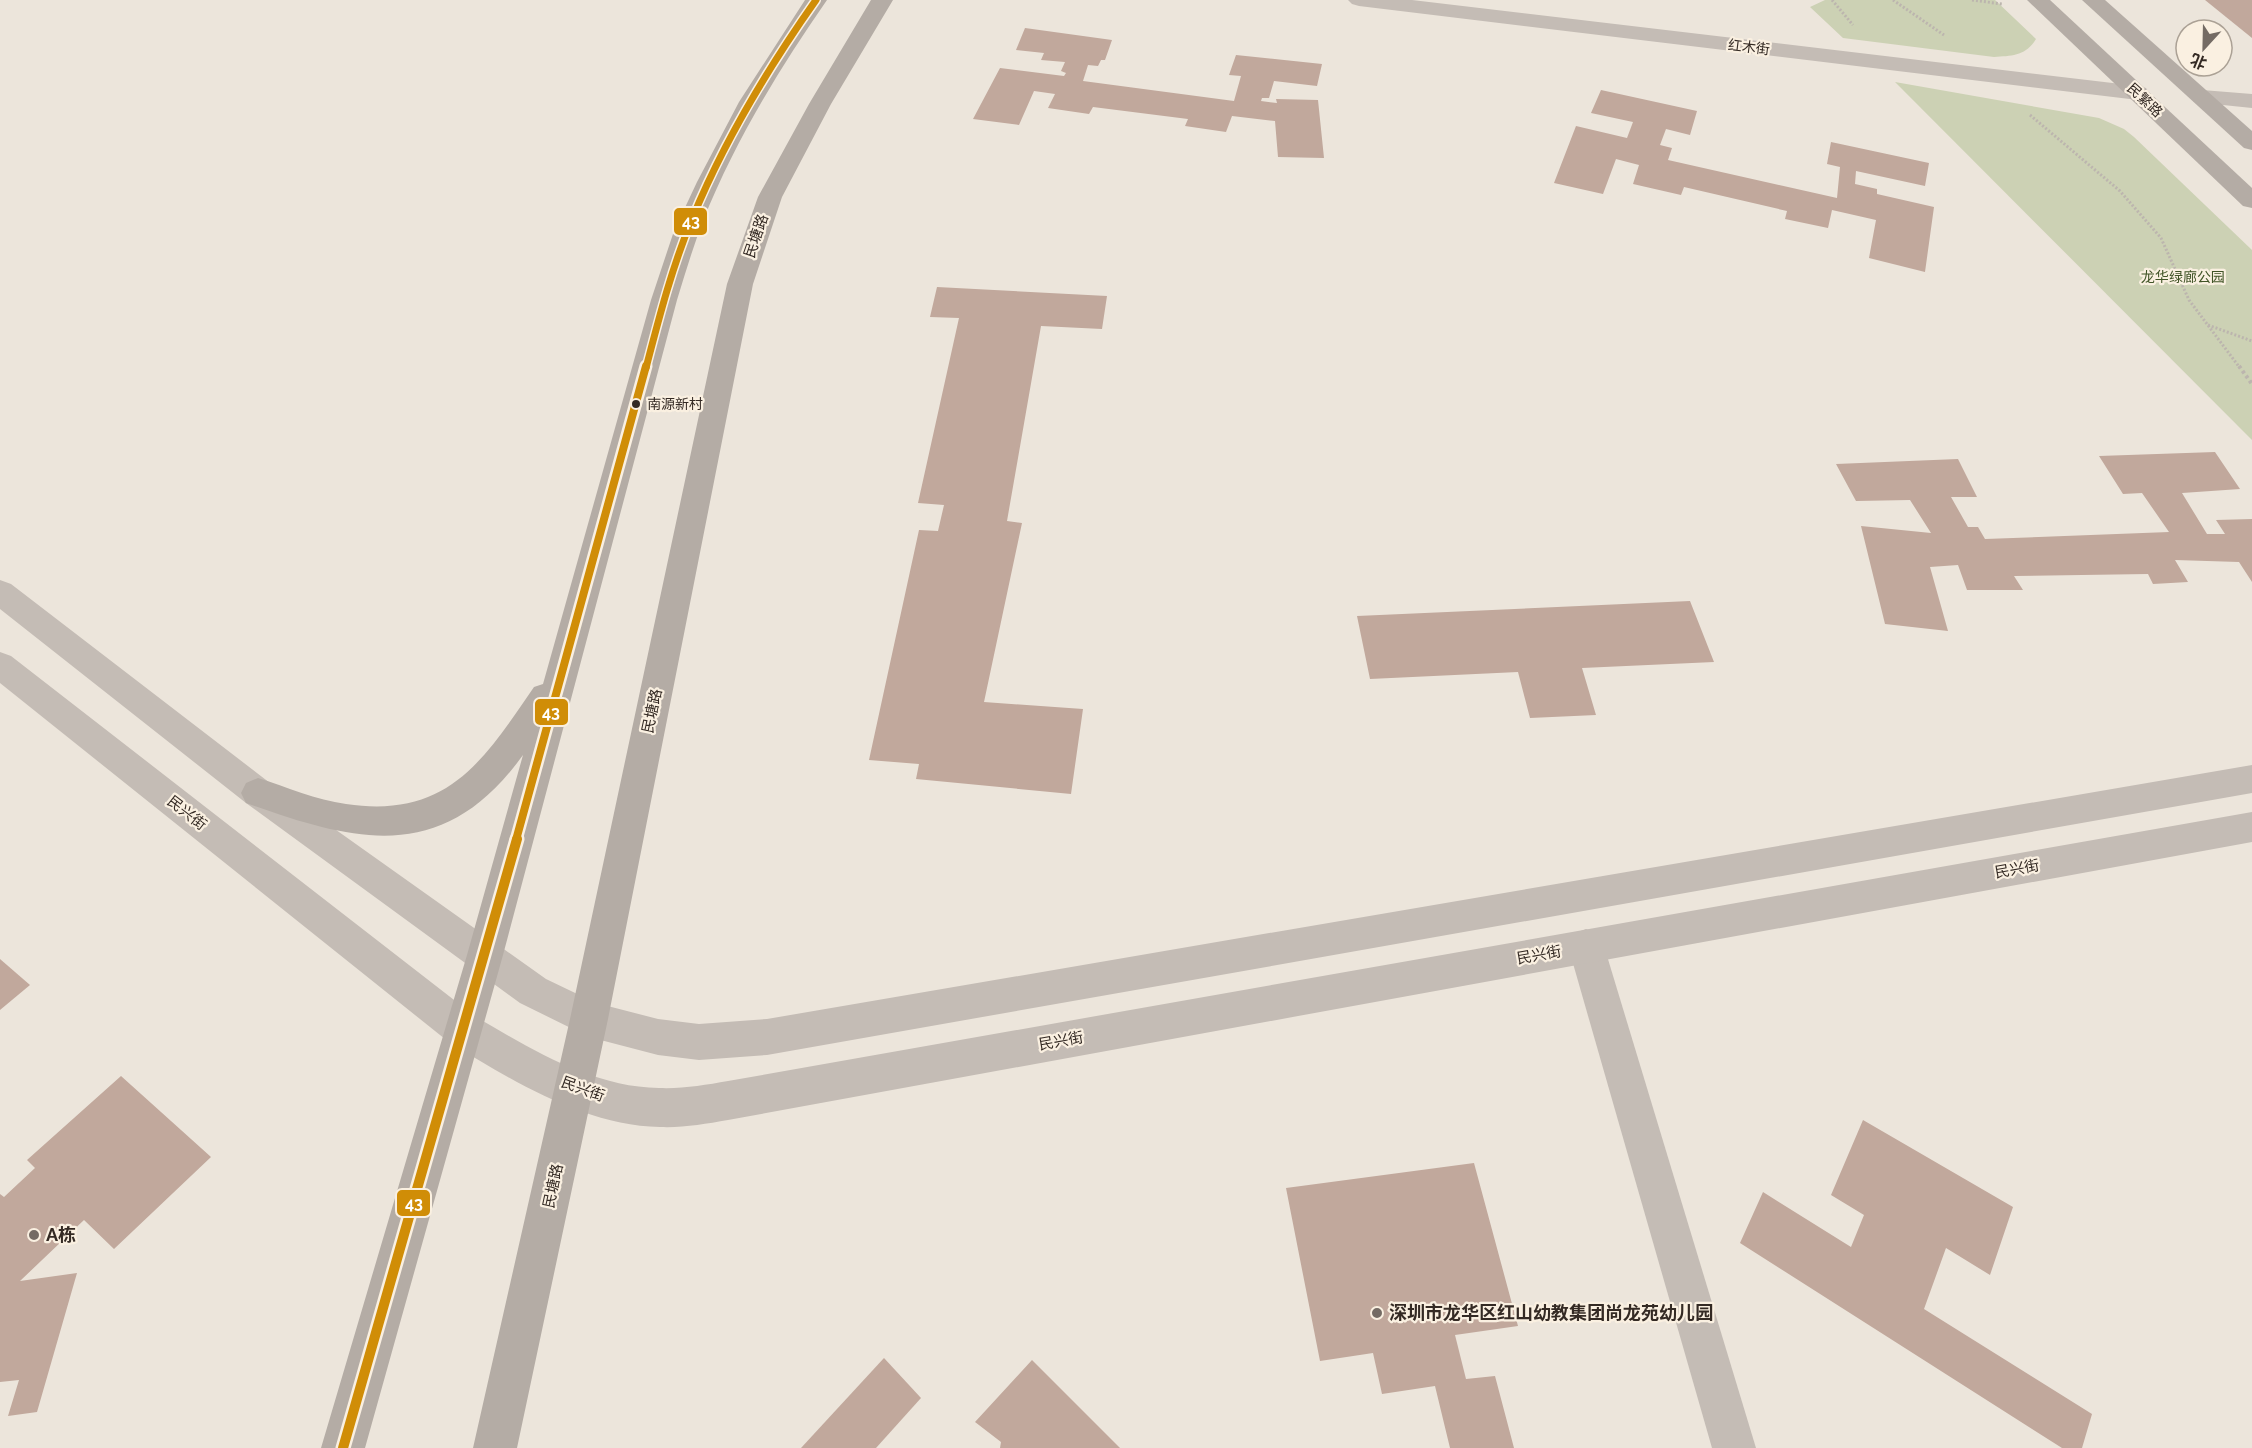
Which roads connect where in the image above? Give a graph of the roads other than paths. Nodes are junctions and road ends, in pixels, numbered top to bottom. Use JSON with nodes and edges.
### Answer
{"nodes":[{"id":1,"x":816,"y":0,"type":"edge"},
{"id":2,"x":882,"y":0,"type":"edge"},
{"id":3,"x":1359,"y":0,"type":"edge"},
{"id":4,"x":2038,"y":0,"type":"edge"},
{"id":5,"x":2093,"y":0,"type":"edge"},
{"id":6,"x":2138,"y":93,"type":"junction"},
{"id":7,"x":2202,"y":97,"type":"junction"},
{"id":8,"x":2252,"y":100,"type":"edge"},
{"id":9,"x":2252,"y":143,"type":"edge"},
{"id":10,"x":2252,"y":201,"type":"edge"},
{"id":11,"x":0,"y":592,"type":"edge"},
{"id":12,"x":0,"y":665,"type":"edge"},
{"id":13,"x":560,"y":674,"type":"junction"},
{"id":14,"x":2252,"y":779,"type":"edge"},
{"id":15,"x":258,"y":793,"type":"junction"},
{"id":16,"x":2252,"y":827,"type":"edge"},
{"id":17,"x":1586,"y":946,"type":"junction"},
{"id":18,"x":485,"y":955,"type":"junction"},
{"id":19,"x":589,"y":1019,"type":"junction"},
{"id":20,"x":463,"y":1030,"type":"junction"},
{"id":21,"x":574,"y":1088,"type":"junction"},
{"id":22,"x":344,"y":1448,"type":"edge"},
{"id":23,"x":495,"y":1448,"type":"edge"},
{"id":24,"x":1734,"y":1448,"type":"edge"}],
"edges":[{"from":1,"to":13,"type":"main road"},
{"from":2,"to":19,"type":"main road","name":"民塘路"},
{"from":3,"to":6,"type":"street","name":"红木街"},
{"from":4,"to":6,"type":"main road","name":"民繁路"},
{"from":5,"to":7,"type":"main road"},
{"from":6,"to":10,"type":"main road","name":"民繁路"},
{"from":7,"to":8,"type":"street"},
{"from":7,"to":9,"type":"main road"},
{"from":11,"to":15,"type":"street"},
{"from":12,"to":20,"type":"street","name":"民兴街"},
{"from":13,"to":15,"type":"main road"},
{"from":13,"to":18,"type":"main road"},
{"from":14,"to":19,"type":"street"},
{"from":15,"to":18,"type":"street"},
{"from":16,"to":17,"type":"street","name":"民兴街"},
{"from":17,"to":21,"type":"street","name":"民兴街"},
{"from":17,"to":24,"type":"street"},
{"from":18,"to":19,"type":"street"},
{"from":18,"to":20,"type":"main road"},
{"from":19,"to":21,"type":"main road","name":"民塘路"},
{"from":20,"to":21,"type":"street","name":"民兴街"},
{"from":20,"to":22,"type":"main road"},
{"from":21,"to":23,"type":"main road","name":"民塘路"}]}
